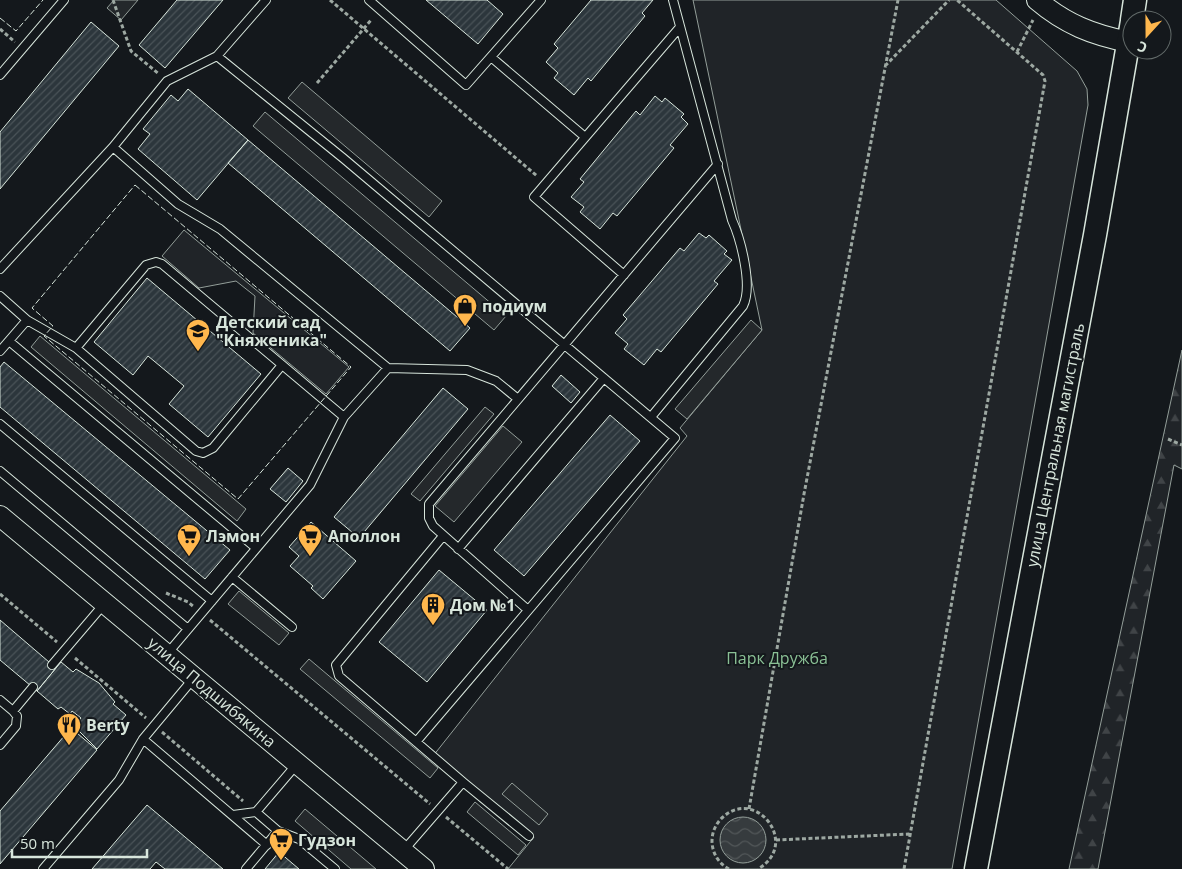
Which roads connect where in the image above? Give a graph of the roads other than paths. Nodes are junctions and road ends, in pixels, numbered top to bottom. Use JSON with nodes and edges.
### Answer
{"nodes":[{"id":1,"x":64,"y":0,"type":"edge"},
{"id":2,"x":266,"y":0,"type":"edge"},
{"id":3,"x":368,"y":0,"type":"edge"},
{"id":4,"x":528,"y":0,"type":"edge"},
{"id":5,"x":541,"y":0,"type":"edge"},
{"id":6,"x":672,"y":0,"type":"edge"},
{"id":7,"x":1039,"y":2,"type":"edge"},
{"id":8,"x":535,"y":7,"type":"junction"},
{"id":9,"x":680,"y":27,"type":"junction"},
{"id":10,"x":1122,"y":30,"type":"edge"},
{"id":11,"x":217,"y":56,"type":"junction"},
{"id":12,"x":491,"y":57,"type":"junction"},
{"id":13,"x":1125,"y":60,"type":"edge"},
{"id":14,"x":0,"y":75,"type":"edge"},
{"id":15,"x":585,"y":137,"type":"junction"},
{"id":16,"x":113,"y":147,"type":"junction"},
{"id":17,"x":718,"y":164,"type":"junction"},
{"id":18,"x":0,"y":269,"type":"edge"},
{"id":19,"x":624,"y":275,"type":"junction"},
{"id":20,"x":0,"y":296,"type":"edge"},
{"id":21,"x":27,"y":320,"type":"junction"},
{"id":22,"x":9,"y":341,"type":"junction"},
{"id":23,"x":564,"y":345,"type":"junction"},
{"id":24,"x":76,"y":348,"type":"junction"},
{"id":25,"x":0,"y":351,"type":"edge"},
{"id":26,"x":282,"y":365,"type":"junction"},
{"id":27,"x":388,"y":368,"type":"junction"},
{"id":28,"x":604,"y":378,"type":"junction"},
{"id":29,"x":518,"y":399,"type":"junction"},
{"id":30,"x":344,"y":417,"type":"junction"},
{"id":31,"x":651,"y":417,"type":"junction"},
{"id":32,"x":0,"y":424,"type":"edge"},
{"id":33,"x":0,"y":471,"type":"edge"},
{"id":34,"x":0,"y":516,"type":"edge"},
{"id":35,"x":443,"y":536,"type":"junction"},
{"id":36,"x":256,"y":548,"type":"junction"},
{"id":37,"x":458,"y":549,"type":"junction"},
{"id":38,"x":232,"y":577,"type":"junction"},
{"id":39,"x":212,"y":600,"type":"junction"},
{"id":40,"x":104,"y":604,"type":"junction"},
{"id":41,"x":528,"y":610,"type":"junction"},
{"id":42,"x":292,"y":627,"type":"dead end"},
{"id":43,"x":188,"y":629,"type":"junction"},
{"id":44,"x":166,"y":654,"type":"junction"},
{"id":45,"x":52,"y":665,"type":"dead end"},
{"id":46,"x":194,"y":678,"type":"junction"},
{"id":47,"x":33,"y":688,"type":"dead end"},
{"id":48,"x":0,"y":700,"type":"edge"},
{"id":49,"x":13,"y":711,"type":"junction"},
{"id":50,"x":143,"y":739,"type":"junction"},
{"id":51,"x":416,"y":742,"type":"junction"},
{"id":52,"x":0,"y":745,"type":"edge"},
{"id":53,"x":298,"y":763,"type":"junction"},
{"id":54,"x":464,"y":782,"type":"junction"},
{"id":55,"x":256,"y":812,"type":"junction"},
{"id":56,"x":233,"y":815,"type":"junction"},
{"id":57,"x":278,"y":831,"type":"junction"},
{"id":58,"x":529,"y":836,"type":"dead end"},
{"id":59,"x":266,"y":845,"type":"junction"},
{"id":60,"x":403,"y":852,"type":"junction"},
{"id":61,"x":43,"y":869,"type":"edge"},
{"id":62,"x":246,"y":869,"type":"edge"},
{"id":63,"x":335,"y":869,"type":"edge"},
{"id":64,"x":424,"y":869,"type":"edge"},
{"id":65,"x":976,"y":869,"type":"edge"}],
"edges":[{"from":1,"to":14,"type":"lane"},
{"from":2,"to":11,"type":"lane"},
{"from":3,"to":12,"type":"lane"},
{"from":4,"to":8,"type":"lane"},
{"from":5,"to":8,"type":"lane"},
{"from":6,"to":9,"type":"lane"},
{"from":7,"to":10,"type":"street"},
{"from":8,"to":12,"type":"lane"},
{"from":9,"to":15,"type":"lane"},
{"from":9,"to":17,"type":"lane"},
{"from":11,"to":16,"type":"lane"},
{"from":11,"to":23,"type":"lane"},
{"from":12,"to":15,"type":"lane"},
{"from":13,"to":65,"type":"main road","name":"улица Центральная магистраль"},
{"from":15,"to":19,"type":"lane"},
{"from":16,"to":18,"type":"lane"},
{"from":16,"to":27,"type":"lane"},
{"from":17,"to":19,"type":"lane"},
{"from":17,"to":31,"type":"lane"},
{"from":19,"to":23,"type":"lane"},
{"from":20,"to":21,"type":"lane"},
{"from":21,"to":22,"type":"lane"},
{"from":21,"to":24,"type":"lane"},
{"from":22,"to":25,"type":"lane"},
{"from":22,"to":36,"type":"lane"},
{"from":23,"to":28,"type":"lane"},
{"from":23,"to":29,"type":"lane"},
{"from":24,"to":26,"type":"lane"},
{"from":24,"to":26,"type":"lane"},
{"from":26,"to":30,"type":"lane"},
{"from":27,"to":29,"type":"lane"},
{"from":27,"to":30,"type":"lane"},
{"from":28,"to":31,"type":"lane"},
{"from":28,"to":37,"type":"lane"},
{"from":29,"to":35,"type":"lane"},
{"from":30,"to":36,"type":"lane"},
{"from":31,"to":41,"type":"lane"},
{"from":32,"to":39,"type":"lane"},
{"from":33,"to":43,"type":"lane"},
{"from":34,"to":40,"type":"street","name":"улица Подшибякина"},
{"from":35,"to":37,"type":"lane"},
{"from":35,"to":51,"type":"lane"},
{"from":36,"to":38,"type":"lane"},
{"from":37,"to":41,"type":"lane"},
{"from":38,"to":39,"type":"lane"},
{"from":38,"to":42,"type":"lane"},
{"from":39,"to":43,"type":"lane"},
{"from":40,"to":44,"type":"street","name":"улица Подшибякина"},
{"from":40,"to":45,"type":"lane"},
{"from":41,"to":51,"type":"lane"},
{"from":43,"to":44,"type":"lane"},
{"from":44,"to":46,"type":"street","name":"улица Подшибякина"},
{"from":46,"to":50,"type":"lane"},
{"from":46,"to":53,"type":"street","name":"улица Подшибякина"},
{"from":47,"to":49,"type":"lane"},
{"from":48,"to":49,"type":"lane"},
{"from":49,"to":52,"type":"lane"},
{"from":50,"to":56,"type":"lane"},
{"from":50,"to":61,"type":"lane"},
{"from":51,"to":54,"type":"lane"},
{"from":53,"to":55,"type":"lane"},
{"from":53,"to":60,"type":"street","name":"улица Подшибякина"},
{"from":54,"to":58,"type":"lane"},
{"from":54,"to":60,"type":"lane"},
{"from":55,"to":56,"type":"lane"},
{"from":55,"to":57,"type":"lane"},
{"from":56,"to":59,"type":"lane"},
{"from":57,"to":59,"type":"lane"},
{"from":57,"to":63,"type":"lane"},
{"from":59,"to":62,"type":"lane"},
{"from":60,"to":64,"type":"street","name":"улица Подшибякина"}]}
